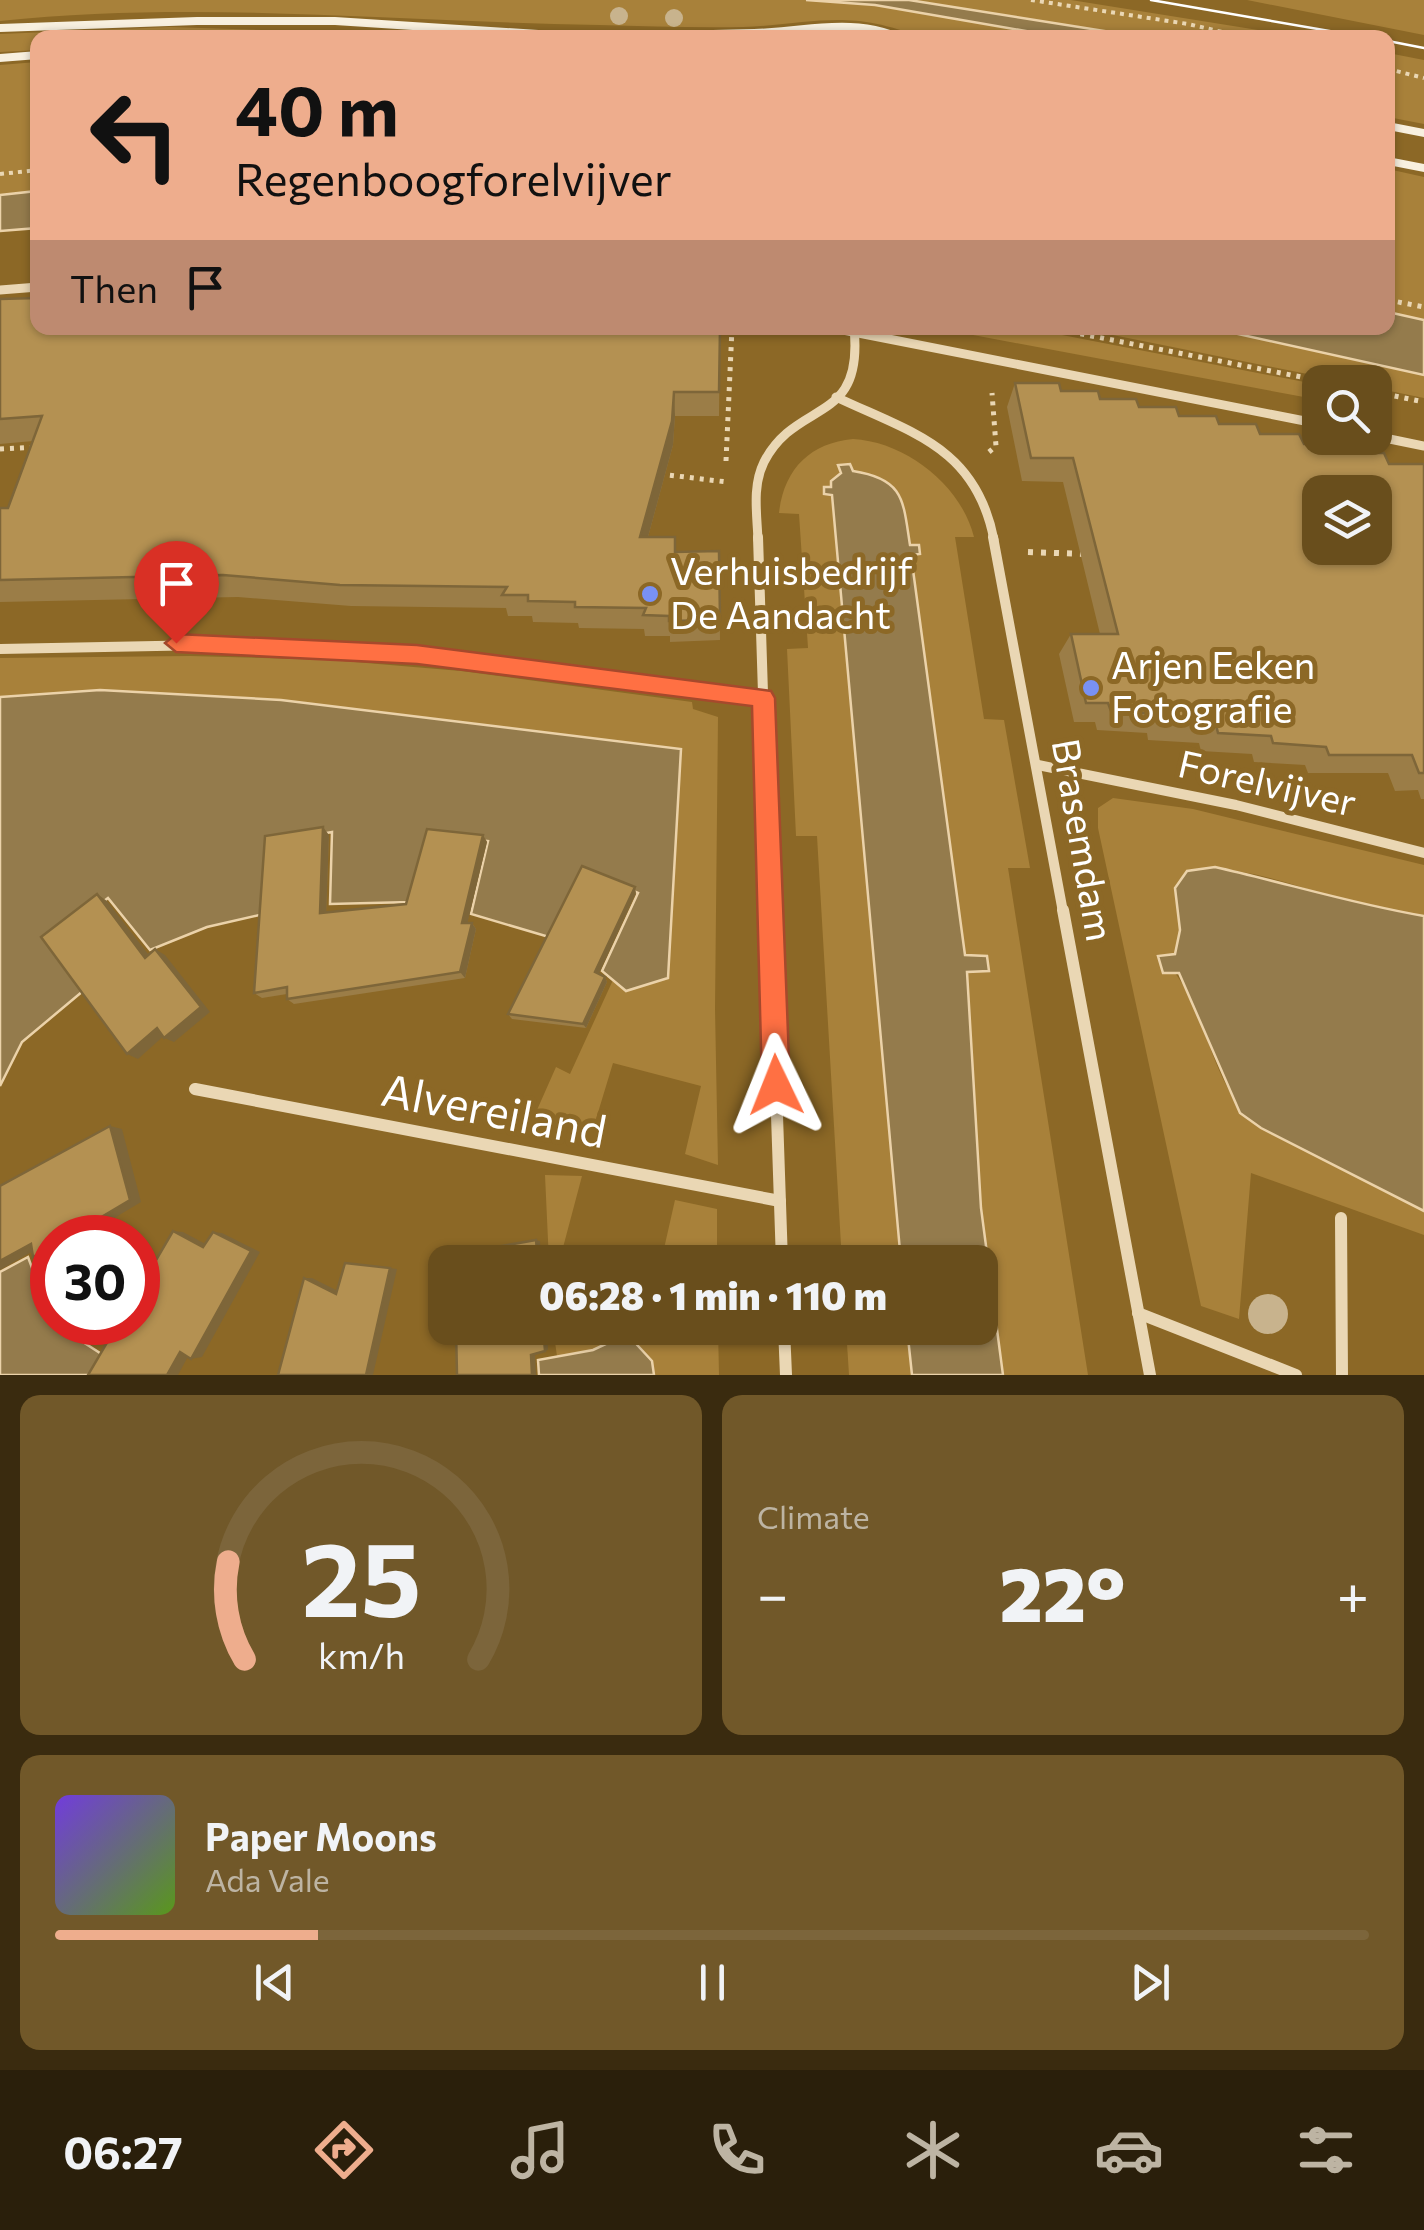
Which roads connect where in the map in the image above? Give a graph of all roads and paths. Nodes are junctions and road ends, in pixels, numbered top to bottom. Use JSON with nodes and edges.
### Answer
{"nodes":[{"id":1,"x":1032,"y":0,"type":"edge"},
{"id":2,"x":0,"y":28,"type":"edge"},
{"id":3,"x":495,"y":30,"type":"edge"},
{"id":4,"x":789,"y":30,"type":"edge"},
{"id":5,"x":874,"y":30,"type":"edge"},
{"id":6,"x":1214,"y":30,"type":"edge"},
{"id":7,"x":30,"y":56,"type":"edge"},
{"id":8,"x":0,"y":58,"type":"edge"},
{"id":9,"x":1395,"y":72,"type":"edge"},
{"id":10,"x":1424,"y":78,"type":"edge"},
{"id":11,"x":1395,"y":127,"type":"edge"},
{"id":12,"x":1424,"y":133,"type":"edge"},
{"id":13,"x":1395,"y":162,"type":"edge"},
{"id":14,"x":1424,"y":168,"type":"edge"},
{"id":15,"x":30,"y":171,"type":"edge"},
{"id":16,"x":0,"y":174,"type":"edge"},
{"id":17,"x":30,"y":288,"type":"edge"},
{"id":18,"x":0,"y":290,"type":"edge"},
{"id":19,"x":1395,"y":301,"type":"edge"},
{"id":20,"x":1424,"y":307,"type":"edge"},
{"id":21,"x":732,"y":335,"type":"edge"},
{"id":22,"x":855,"y":335,"type":"edge"},
{"id":23,"x":883,"y":335,"type":"edge"},
{"id":24,"x":1087,"y":335,"type":"edge"},
{"id":25,"x":990,"y":357,"type":"junction"},
{"id":26,"x":1302,"y":377,"type":"edge"},
{"id":27,"x":1392,"y":395,"type":"edge"},
{"id":28,"x":836,"y":397,"type":"junction"},
{"id":29,"x":1424,"y":402,"type":"edge"},
{"id":30,"x":1302,"y":420,"type":"edge"},
{"id":31,"x":1392,"y":439,"type":"edge"},
{"id":32,"x":49,"y":446,"type":"edge"},
{"id":33,"x":1424,"y":446,"type":"edge"},
{"id":34,"x":0,"y":449,"type":"edge"},
{"id":35,"x":968,"y":472,"type":"junction"},
{"id":36,"x":650,"y":473,"type":"edge"},
{"id":37,"x":725,"y":482,"type":"junction"},
{"id":38,"x":756,"y":486,"type":"junction"},
{"id":39,"x":997,"y":552,"type":"junction"},
{"id":40,"x":1091,"y":556,"type":"edge"},
{"id":41,"x":0,"y":649,"type":"edge"},
{"id":42,"x":763,"y":698,"type":"junction"},
{"id":43,"x":1038,"y":765,"type":"junction"},
{"id":44,"x":1424,"y":853,"type":"edge"},
{"id":45,"x":194,"y":1089,"type":"dead end"},
{"id":46,"x":780,"y":1202,"type":"junction"},
{"id":47,"x":1341,"y":1218,"type":"dead end"},
{"id":48,"x":781,"y":1245,"type":"edge"},
{"id":49,"x":1138,"y":1313,"type":"junction"},
{"id":50,"x":785,"y":1345,"type":"edge"},
{"id":51,"x":786,"y":1375,"type":"edge"},
{"id":52,"x":1150,"y":1375,"type":"edge"},
{"id":53,"x":1296,"y":1375,"type":"edge"},
{"id":54,"x":1342,"y":1375,"type":"edge"}],
"edges":[{"from":1,"to":6,"type":"path"},
{"from":2,"to":3,"type":"main road"},
{"from":4,"to":5,"type":"main road"},
{"from":7,"to":8,"type":"main road"},
{"from":9,"to":10,"type":"path"},
{"from":11,"to":12,"type":"main road"},
{"from":13,"to":14,"type":"main road"},
{"from":15,"to":16,"type":"path"},
{"from":17,"to":18,"type":"street"},
{"from":19,"to":20,"type":"path"},
{"from":21,"to":37,"type":"path"},
{"from":22,"to":28,"type":"street"},
{"from":23,"to":25,"type":"street"},
{"from":24,"to":26,"type":"path"},
{"from":25,"to":30,"type":"street"},
{"from":25,"to":35,"type":"path"},
{"from":27,"to":29,"type":"path"},
{"from":28,"to":35,"type":"street","name":"Brasemdam"},
{"from":28,"to":38,"type":"street"},
{"from":31,"to":33,"type":"street"},
{"from":32,"to":34,"type":"path"},
{"from":35,"to":39,"type":"street","name":"Brasemdam"},
{"from":36,"to":37,"type":"path"},
{"from":37,"to":38,"type":"path"},
{"from":38,"to":42,"type":"street"},
{"from":39,"to":40,"type":"path"},
{"from":39,"to":43,"type":"street","name":"Brasemdam"},
{"from":41,"to":42,"type":"street"},
{"from":42,"to":46,"type":"street"},
{"from":43,"to":44,"type":"street","name":"Forelvijver"},
{"from":43,"to":49,"type":"street","name":"Brasemdam"},
{"from":45,"to":46,"type":"street","name":"Alvereiland"},
{"from":46,"to":48,"type":"street"},
{"from":47,"to":54,"type":"street"},
{"from":49,"to":52,"type":"street","name":"Brasemdam"},
{"from":49,"to":53,"type":"street"},
{"from":50,"to":51,"type":"street"}]}
